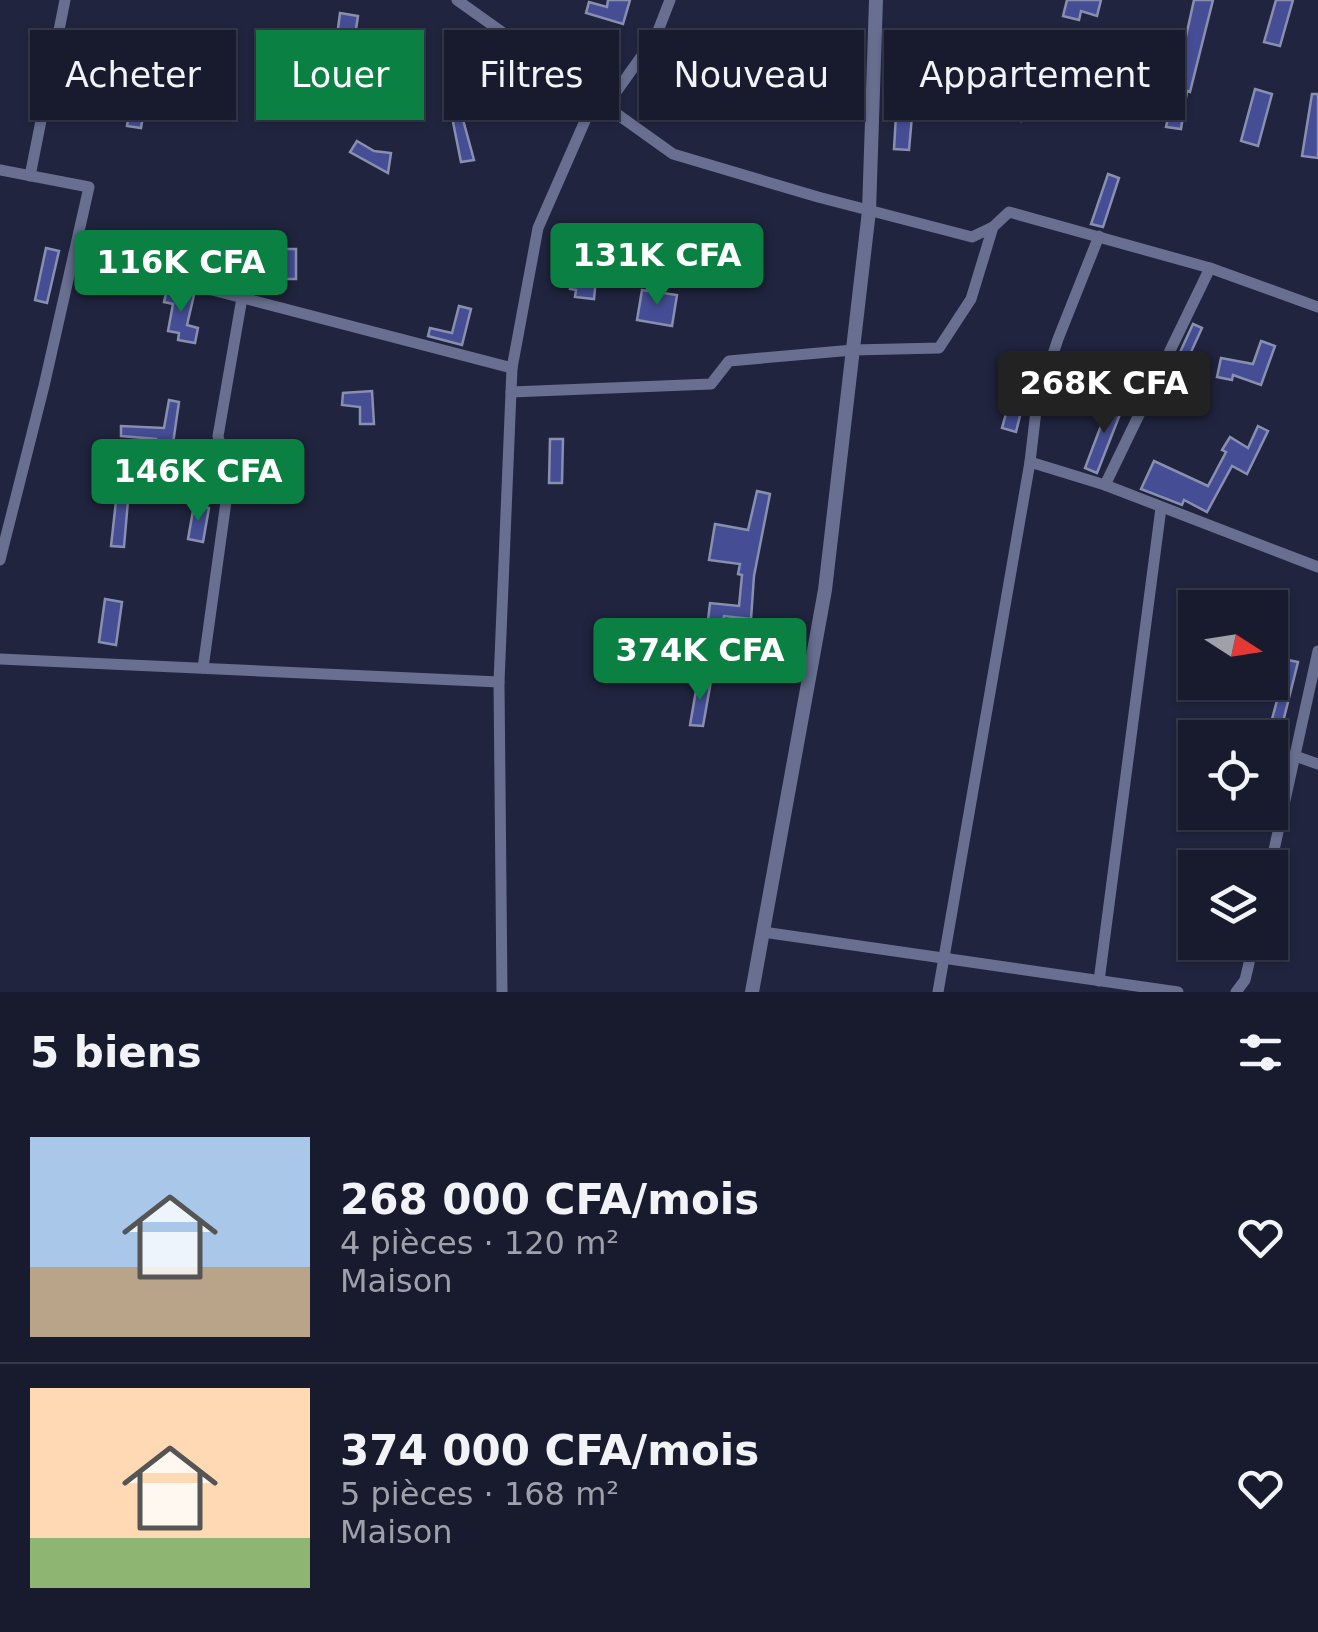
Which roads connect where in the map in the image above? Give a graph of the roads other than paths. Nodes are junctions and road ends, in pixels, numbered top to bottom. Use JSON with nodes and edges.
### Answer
{"nodes":[{"id":1,"x":65,"y":0,"type":"edge"},
{"id":2,"x":458,"y":0,"type":"edge"},
{"id":3,"x":670,"y":0,"type":"edge"},
{"id":4,"x":876,"y":0,"type":"edge"},
{"id":5,"x":500,"y":30,"type":"edge"},
{"id":6,"x":619,"y":80,"type":"edge"},
{"id":7,"x":619,"y":115,"type":"edge"},
{"id":8,"x":592,"y":120,"type":"edge"},
{"id":9,"x":0,"y":170,"type":"edge"},
{"id":10,"x":30,"y":176,"type":"junction"},
{"id":11,"x":869,"y":212,"type":"junction"},
{"id":12,"x":993,"y":226,"type":"junction"},
{"id":13,"x":1100,"y":236,"type":"junction"},
{"id":14,"x":74,"y":254,"type":"junction"},
{"id":15,"x":1210,"y":268,"type":"junction"},
{"id":16,"x":242,"y":298,"type":"junction"},
{"id":17,"x":1318,"y":307,"type":"edge"},
{"id":18,"x":853,"y":350,"type":"junction"},
{"id":19,"x":512,"y":368,"type":"junction"},
{"id":20,"x":511,"y":392,"type":"junction"},
{"id":21,"x":1030,"y":462,"type":"junction"},
{"id":22,"x":1104,"y":484,"type":"junction"},
{"id":23,"x":0,"y":492,"type":"edge"},
{"id":24,"x":16,"y":496,"type":"junction"},
{"id":25,"x":1161,"y":508,"type":"junction"},
{"id":26,"x":0,"y":560,"type":"edge"},
{"id":27,"x":1318,"y":568,"type":"edge"},
{"id":28,"x":1318,"y":652,"type":"edge"},
{"id":29,"x":0,"y":658,"type":"edge"},
{"id":30,"x":203,"y":668,"type":"junction"},
{"id":31,"x":499,"y":682,"type":"junction"},
{"id":32,"x":1295,"y":756,"type":"junction"},
{"id":33,"x":1318,"y":764,"type":"edge"},
{"id":34,"x":1274,"y":850,"type":"edge"},
{"id":35,"x":763,"y":932,"type":"junction"},
{"id":36,"x":944,"y":958,"type":"junction"},
{"id":37,"x":1250,"y":960,"type":"edge"},
{"id":38,"x":1099,"y":980,"type":"junction"},
{"id":39,"x":1139,"y":989,"type":"edge"},
{"id":40,"x":502,"y":992,"type":"edge"},
{"id":41,"x":752,"y":992,"type":"edge"},
{"id":42,"x":938,"y":992,"type":"edge"},
{"id":43,"x":1178,"y":992,"type":"edge"},
{"id":44,"x":1236,"y":992,"type":"edge"}],
"edges":[{"from":1,"to":10,"type":"street"},
{"from":2,"to":5,"type":"street"},
{"from":3,"to":6,"type":"street"},
{"from":4,"to":11,"type":"street"},
{"from":7,"to":11,"type":"street"},
{"from":8,"to":19,"type":"street"},
{"from":9,"to":10,"type":"street"},
{"from":10,"to":14,"type":"street"},
{"from":11,"to":12,"type":"street"},
{"from":11,"to":18,"type":"street"},
{"from":12,"to":13,"type":"street"},
{"from":12,"to":18,"type":"street"},
{"from":13,"to":15,"type":"street"},
{"from":13,"to":21,"type":"street"},
{"from":14,"to":16,"type":"street"},
{"from":14,"to":24,"type":"street"},
{"from":15,"to":17,"type":"street"},
{"from":15,"to":22,"type":"street"},
{"from":16,"to":19,"type":"street"},
{"from":16,"to":30,"type":"street"},
{"from":18,"to":20,"type":"street"},
{"from":18,"to":35,"type":"street"},
{"from":19,"to":20,"type":"street"},
{"from":20,"to":31,"type":"street"},
{"from":21,"to":22,"type":"street"},
{"from":21,"to":36,"type":"street"},
{"from":22,"to":25,"type":"street"},
{"from":23,"to":24,"type":"street"},
{"from":24,"to":26,"type":"street"},
{"from":25,"to":27,"type":"street"},
{"from":25,"to":38,"type":"street"},
{"from":28,"to":32,"type":"street"},
{"from":29,"to":30,"type":"street"},
{"from":30,"to":31,"type":"street"},
{"from":31,"to":40,"type":"street"},
{"from":32,"to":33,"type":"street"},
{"from":32,"to":34,"type":"street"},
{"from":35,"to":36,"type":"street"},
{"from":35,"to":41,"type":"street"},
{"from":36,"to":38,"type":"street"},
{"from":36,"to":42,"type":"street"},
{"from":37,"to":44,"type":"street"},
{"from":38,"to":39,"type":"street"},
{"from":39,"to":43,"type":"street"}]}
